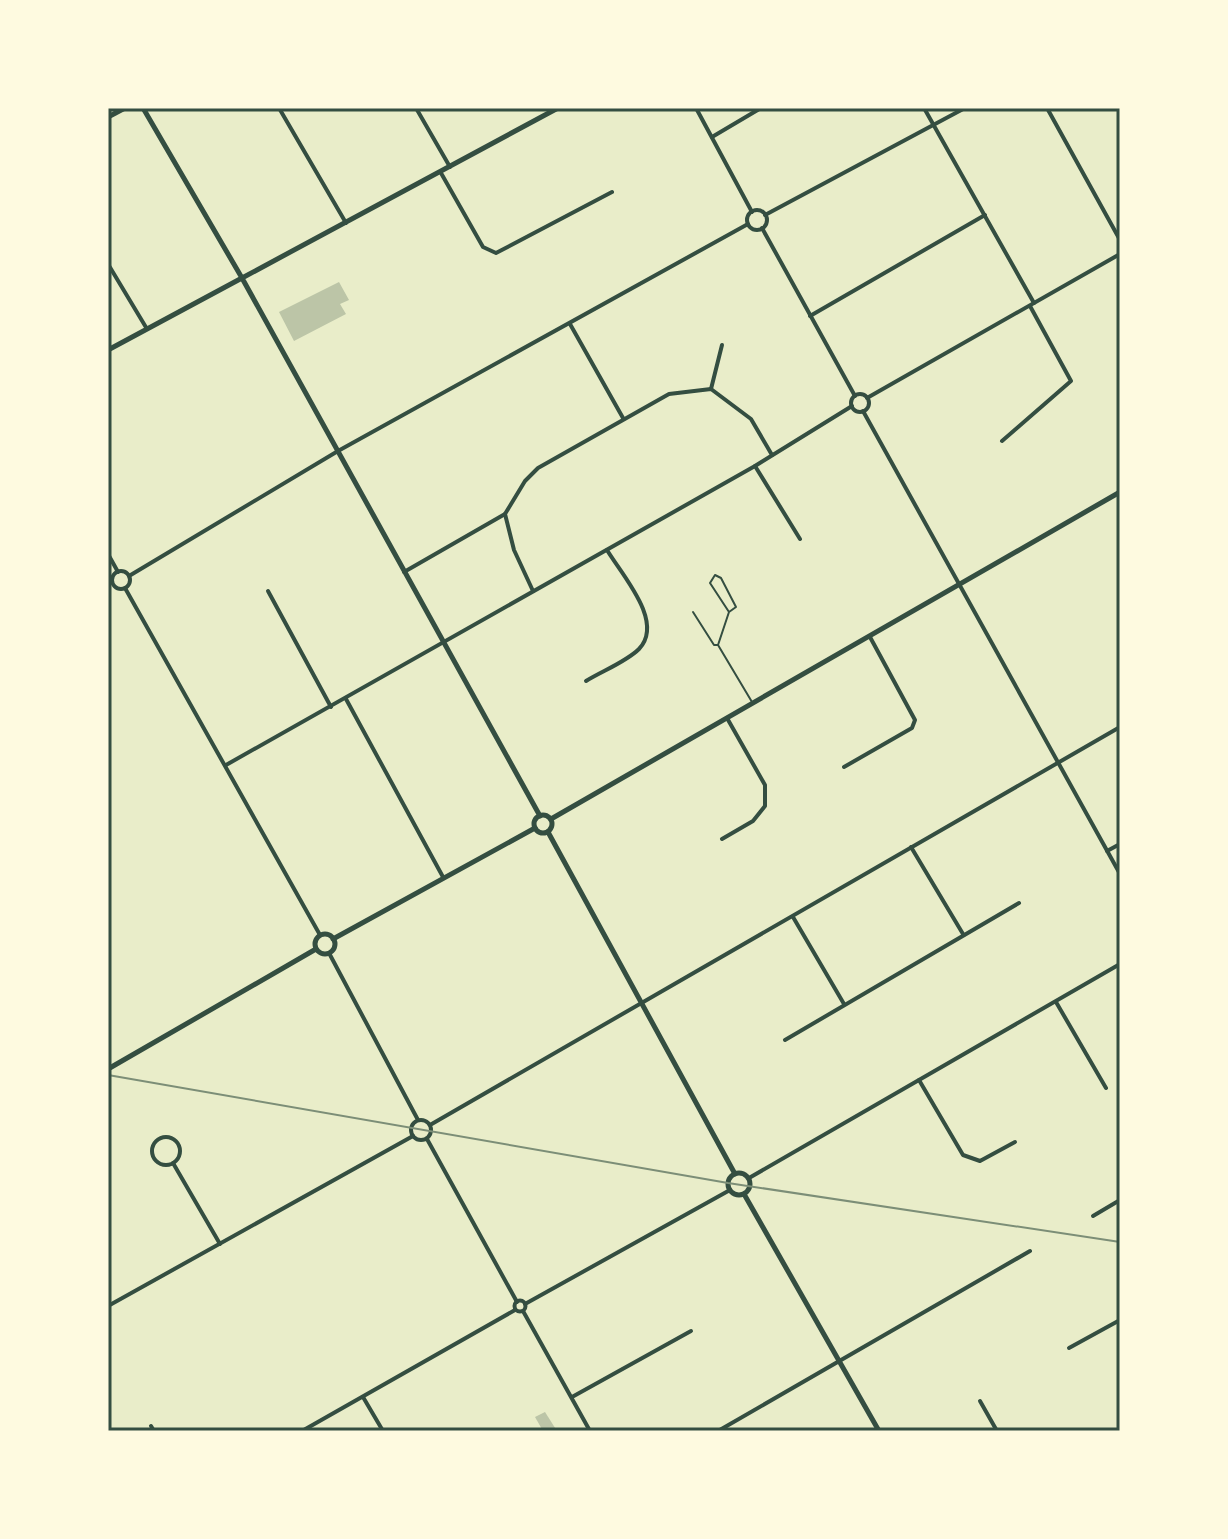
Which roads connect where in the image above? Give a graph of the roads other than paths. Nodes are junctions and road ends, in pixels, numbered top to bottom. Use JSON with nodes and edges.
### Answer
{"nodes":[{"id":1,"x":125,"y":108,"type":"edge"},
{"id":2,"x":143,"y":108,"type":"edge"},
{"id":3,"x":279,"y":108,"type":"edge"},
{"id":4,"x":416,"y":108,"type":"edge"},
{"id":5,"x":556,"y":108,"type":"edge"},
{"id":6,"x":696,"y":108,"type":"edge"},
{"id":7,"x":761,"y":108,"type":"edge"},
{"id":8,"x":924,"y":108,"type":"edge"},
{"id":9,"x":965,"y":108,"type":"edge"},
{"id":10,"x":1047,"y":108,"type":"edge"},
{"id":11,"x":108,"y":117,"type":"edge"},
{"id":12,"x":934,"y":126,"type":"junction"},
{"id":13,"x":712,"y":137,"type":"junction"},
{"id":14,"x":450,"y":167,"type":"junction"},
{"id":15,"x":441,"y":173,"type":"junction"},
{"id":16,"x":612,"y":192,"type":"dead end"},
{"id":17,"x":752,"y":212,"type":"junction"},
{"id":18,"x":765,"y":215,"type":"junction"},
{"id":19,"x":985,"y":215,"type":"junction"},
{"id":20,"x":346,"y":223,"type":"junction"},
{"id":21,"x":748,"y":224,"type":"junction"},
{"id":22,"x":762,"y":228,"type":"junction"},
{"id":23,"x":1120,"y":240,"type":"edge"},
{"id":24,"x":1120,"y":254,"type":"edge"},
{"id":25,"x":108,"y":264,"type":"edge"},
{"id":26,"x":242,"y":278,"type":"junction"},
{"id":27,"x":1032,"y":304,"type":"junction"},
{"id":28,"x":810,"y":316,"type":"junction"},
{"id":29,"x":570,"y":324,"type":"junction"},
{"id":30,"x":147,"y":329,"type":"junction"},
{"id":31,"x":722,"y":345,"type":"dead end"},
{"id":32,"x":108,"y":350,"type":"edge"},
{"id":33,"x":711,"y":389,"type":"junction"},
{"id":34,"x":855,"y":396,"type":"junction"},
{"id":35,"x":867,"y":398,"type":"junction"},
{"id":36,"x":852,"y":406,"type":"junction"},
{"id":37,"x":863,"y":411,"type":"junction"},
{"id":38,"x":623,"y":418,"type":"junction"},
{"id":39,"x":1002,"y":441,"type":"dead end"},
{"id":40,"x":338,"y":451,"type":"junction"},
{"id":41,"x":772,"y":455,"type":"junction"},
{"id":42,"x":755,"y":466,"type":"junction"},
{"id":43,"x":1120,"y":492,"type":"edge"},
{"id":44,"x":505,"y":514,"type":"junction"},
{"id":45,"x":800,"y":539,"type":"dead end"},
{"id":46,"x":607,"y":550,"type":"junction"},
{"id":47,"x":108,"y":554,"type":"edge"},
{"id":48,"x":118,"y":572,"type":"junction"},
{"id":49,"x":404,"y":572,"type":"junction"},
{"id":50,"x":129,"y":576,"type":"junction"},
{"id":51,"x":958,"y":584,"type":"junction"},
{"id":52,"x":111,"y":585,"type":"edge"},
{"id":53,"x":125,"y":588,"type":"junction"},
{"id":54,"x":268,"y":591,"type":"dead end"},
{"id":55,"x":533,"y":591,"type":"junction"},
{"id":56,"x":693,"y":612,"type":"dead end"},
{"id":57,"x":729,"y":612,"type":"junction"},
{"id":58,"x":870,"y":637,"type":"junction"},
{"id":59,"x":445,"y":643,"type":"junction"},
{"id":60,"x":718,"y":645,"type":"junction"},
{"id":61,"x":586,"y":681,"type":"dead end"},
{"id":62,"x":346,"y":699,"type":"junction"},
{"id":63,"x":753,"y":703,"type":"junction"},
{"id":64,"x":331,"y":707,"type":"junction"},
{"id":65,"x":727,"y":718,"type":"junction"},
{"id":66,"x":1120,"y":727,"type":"edge"},
{"id":67,"x":1057,"y":764,"type":"junction"},
{"id":68,"x":226,"y":765,"type":"junction"},
{"id":69,"x":844,"y":767,"type":"dead end"},
{"id":70,"x":540,"y":816,"type":"junction"},
{"id":71,"x":551,"y":819,"type":"junction"},
{"id":72,"x":535,"y":828,"type":"junction"},
{"id":73,"x":548,"y":832,"type":"junction"},
{"id":74,"x":722,"y":839,"type":"dead end"},
{"id":75,"x":1120,"y":844,"type":"edge"},
{"id":76,"x":911,"y":847,"type":"junction"},
{"id":77,"x":1107,"y":851,"type":"junction"},
{"id":78,"x":1120,"y":874,"type":"edge"},
{"id":79,"x":443,"y":877,"type":"junction"},
{"id":80,"x":1019,"y":903,"type":"dead end"},
{"id":81,"x":793,"y":917,"type":"junction"},
{"id":82,"x":320,"y":935,"type":"junction"},
{"id":83,"x":963,"y":935,"type":"junction"},
{"id":84,"x":333,"y":939,"type":"junction"},
{"id":85,"x":316,"y":949,"type":"junction"},
{"id":86,"x":329,"y":953,"type":"junction"},
{"id":87,"x":1120,"y":964,"type":"edge"},
{"id":88,"x":1056,"y":1002,"type":"junction"},
{"id":89,"x":644,"y":1003,"type":"junction"},
{"id":90,"x":844,"y":1004,"type":"junction"},
{"id":91,"x":785,"y":1040,"type":"dead end"},
{"id":92,"x":108,"y":1069,"type":"edge"},
{"id":93,"x":919,"y":1080,"type":"junction"},
{"id":94,"x":1106,"y":1088,"type":"dead end"},
{"id":95,"x":418,"y":1120,"type":"junction"},
{"id":96,"x":430,"y":1125,"type":"junction"},
{"id":97,"x":413,"y":1136,"type":"junction"},
{"id":98,"x":427,"y":1139,"type":"junction"},
{"id":99,"x":1015,"y":1142,"type":"dead end"},
{"id":100,"x":173,"y":1163,"type":"junction"},
{"id":101,"x":735,"y":1174,"type":"junction"},
{"id":102,"x":749,"y":1178,"type":"junction"},
{"id":103,"x":730,"y":1190,"type":"junction"},
{"id":104,"x":744,"y":1194,"type":"junction"},
{"id":105,"x":1120,"y":1200,"type":"edge"},
{"id":106,"x":1093,"y":1216,"type":"dead end"},
{"id":107,"x":220,"y":1244,"type":"junction"},
{"id":108,"x":1030,"y":1251,"type":"dead end"},
{"id":109,"x":517,"y":1302,"type":"junction"},
{"id":110,"x":525,"y":1304,"type":"junction"},
{"id":111,"x":108,"y":1306,"type":"edge"},
{"id":112,"x":515,"y":1310,"type":"junction"},
{"id":113,"x":523,"y":1311,"type":"junction"},
{"id":114,"x":1120,"y":1320,"type":"edge"},
{"id":115,"x":691,"y":1331,"type":"dead end"},
{"id":116,"x":1069,"y":1348,"type":"dead end"},
{"id":117,"x":841,"y":1362,"type":"junction"},
{"id":118,"x":363,"y":1397,"type":"junction"},
{"id":119,"x":572,"y":1397,"type":"junction"},
{"id":120,"x":980,"y":1401,"type":"dead end"},
{"id":121,"x":302,"y":1431,"type":"edge"},
{"id":122,"x":383,"y":1431,"type":"edge"},
{"id":123,"x":590,"y":1431,"type":"edge"},
{"id":124,"x":718,"y":1431,"type":"edge"},
{"id":125,"x":879,"y":1431,"type":"edge"},
{"id":126,"x":997,"y":1431,"type":"edge"}],
"edges":[{"from":1,"to":11,"type":"street"},
{"from":2,"to":26,"type":"street"},
{"from":3,"to":20,"type":"street"},
{"from":4,"to":14,"type":"street"},
{"from":5,"to":14,"type":"street"},
{"from":6,"to":13,"type":"street"},
{"from":7,"to":13,"type":"street"},
{"from":8,"to":12,"type":"street"},
{"from":9,"to":12,"type":"street"},
{"from":10,"to":23,"type":"street"},
{"from":12,"to":18,"type":"street"},
{"from":12,"to":19,"type":"street"},
{"from":13,"to":17,"type":"street"},
{"from":14,"to":15,"type":"street"},
{"from":15,"to":16,"type":"street"},
{"from":15,"to":20,"type":"street"},
{"from":17,"to":18,"type":"street"},
{"from":17,"to":21,"type":"street"},
{"from":18,"to":22,"type":"street"},
{"from":19,"to":27,"type":"street"},
{"from":19,"to":28,"type":"street"},
{"from":20,"to":26,"type":"street"},
{"from":21,"to":22,"type":"street"},
{"from":21,"to":29,"type":"street"},
{"from":22,"to":28,"type":"street"},
{"from":24,"to":27,"type":"street"},
{"from":25,"to":30,"type":"street"},
{"from":26,"to":30,"type":"street"},
{"from":26,"to":40,"type":"street"},
{"from":27,"to":35,"type":"street"},
{"from":27,"to":39,"type":"street"},
{"from":28,"to":34,"type":"street"},
{"from":29,"to":38,"type":"street"},
{"from":29,"to":40,"type":"street"},
{"from":30,"to":32,"type":"street"},
{"from":31,"to":33,"type":"street"},
{"from":33,"to":38,"type":"street"},
{"from":33,"to":41,"type":"street"},
{"from":34,"to":35,"type":"street"},
{"from":34,"to":36,"type":"street"},
{"from":35,"to":37,"type":"street"},
{"from":36,"to":37,"type":"street"},
{"from":36,"to":41,"type":"street"},
{"from":37,"to":51,"type":"street"},
{"from":38,"to":44,"type":"street"},
{"from":40,"to":49,"type":"street"},
{"from":40,"to":50,"type":"street"},
{"from":41,"to":42,"type":"street"},
{"from":42,"to":45,"type":"street"},
{"from":42,"to":46,"type":"street"},
{"from":43,"to":51,"type":"street"},
{"from":44,"to":49,"type":"street"},
{"from":44,"to":55,"type":"street"},
{"from":46,"to":55,"type":"street"},
{"from":46,"to":61,"type":"street"},
{"from":47,"to":48,"type":"street"},
{"from":48,"to":50,"type":"street"},
{"from":48,"to":52,"type":"street"},
{"from":49,"to":59,"type":"street"},
{"from":50,"to":53,"type":"street"},
{"from":51,"to":58,"type":"street"},
{"from":51,"to":67,"type":"street"},
{"from":52,"to":53,"type":"street"},
{"from":53,"to":68,"type":"street"},
{"from":54,"to":64,"type":"street"},
{"from":55,"to":59,"type":"street"},
{"from":56,"to":60,"type":"lane"},
{"from":57,"to":57,"type":"lane"},
{"from":57,"to":60,"type":"lane"},
{"from":58,"to":63,"type":"street"},
{"from":58,"to":69,"type":"street"},
{"from":59,"to":62,"type":"street"},
{"from":59,"to":70,"type":"street"},
{"from":60,"to":63,"type":"lane"},
{"from":62,"to":64,"type":"street"},
{"from":62,"to":79,"type":"street"},
{"from":63,"to":65,"type":"street"},
{"from":64,"to":68,"type":"street"},
{"from":65,"to":71,"type":"street"},
{"from":65,"to":74,"type":"street"},
{"from":66,"to":67,"type":"street"},
{"from":67,"to":76,"type":"street"},
{"from":67,"to":77,"type":"street"},
{"from":68,"to":82,"type":"street"},
{"from":70,"to":71,"type":"street"},
{"from":70,"to":72,"type":"street"},
{"from":71,"to":73,"type":"street"},
{"from":72,"to":73,"type":"street"},
{"from":72,"to":79,"type":"street"},
{"from":73,"to":89,"type":"street"},
{"from":75,"to":77,"type":"street"},
{"from":76,"to":81,"type":"street"},
{"from":76,"to":83,"type":"street"},
{"from":77,"to":78,"type":"street"},
{"from":79,"to":84,"type":"street"},
{"from":80,"to":83,"type":"street"},
{"from":81,"to":89,"type":"street"},
{"from":81,"to":90,"type":"street"},
{"from":82,"to":84,"type":"street"},
{"from":82,"to":85,"type":"street"},
{"from":83,"to":90,"type":"street"},
{"from":84,"to":86,"type":"street"},
{"from":85,"to":86,"type":"street"},
{"from":85,"to":92,"type":"street"},
{"from":86,"to":95,"type":"street"},
{"from":87,"to":88,"type":"street"},
{"from":88,"to":93,"type":"street"},
{"from":88,"to":94,"type":"street"},
{"from":89,"to":96,"type":"street"},
{"from":89,"to":101,"type":"street"},
{"from":90,"to":91,"type":"street"},
{"from":93,"to":99,"type":"street"},
{"from":93,"to":102,"type":"street"},
{"from":95,"to":96,"type":"street"},
{"from":95,"to":97,"type":"street"},
{"from":96,"to":98,"type":"street"},
{"from":97,"to":98,"type":"street"},
{"from":97,"to":107,"type":"street"},
{"from":98,"to":109,"type":"street"},
{"from":100,"to":100,"type":"street"},
{"from":100,"to":107,"type":"street"},
{"from":101,"to":102,"type":"street"},
{"from":101,"to":103,"type":"street"},
{"from":102,"to":104,"type":"street"},
{"from":103,"to":104,"type":"street"},
{"from":103,"to":110,"type":"street"},
{"from":104,"to":117,"type":"street"},
{"from":105,"to":106,"type":"street"},
{"from":107,"to":111,"type":"street"},
{"from":108,"to":117,"type":"street"},
{"from":109,"to":110,"type":"street"},
{"from":109,"to":112,"type":"street"},
{"from":110,"to":113,"type":"street"},
{"from":112,"to":113,"type":"street"},
{"from":112,"to":118,"type":"street"},
{"from":113,"to":119,"type":"street"},
{"from":114,"to":116,"type":"street"},
{"from":115,"to":119,"type":"street"},
{"from":117,"to":124,"type":"street"},
{"from":117,"to":125,"type":"street"},
{"from":118,"to":121,"type":"street"},
{"from":118,"to":122,"type":"street"},
{"from":119,"to":123,"type":"street"},
{"from":120,"to":126,"type":"street"}]}
